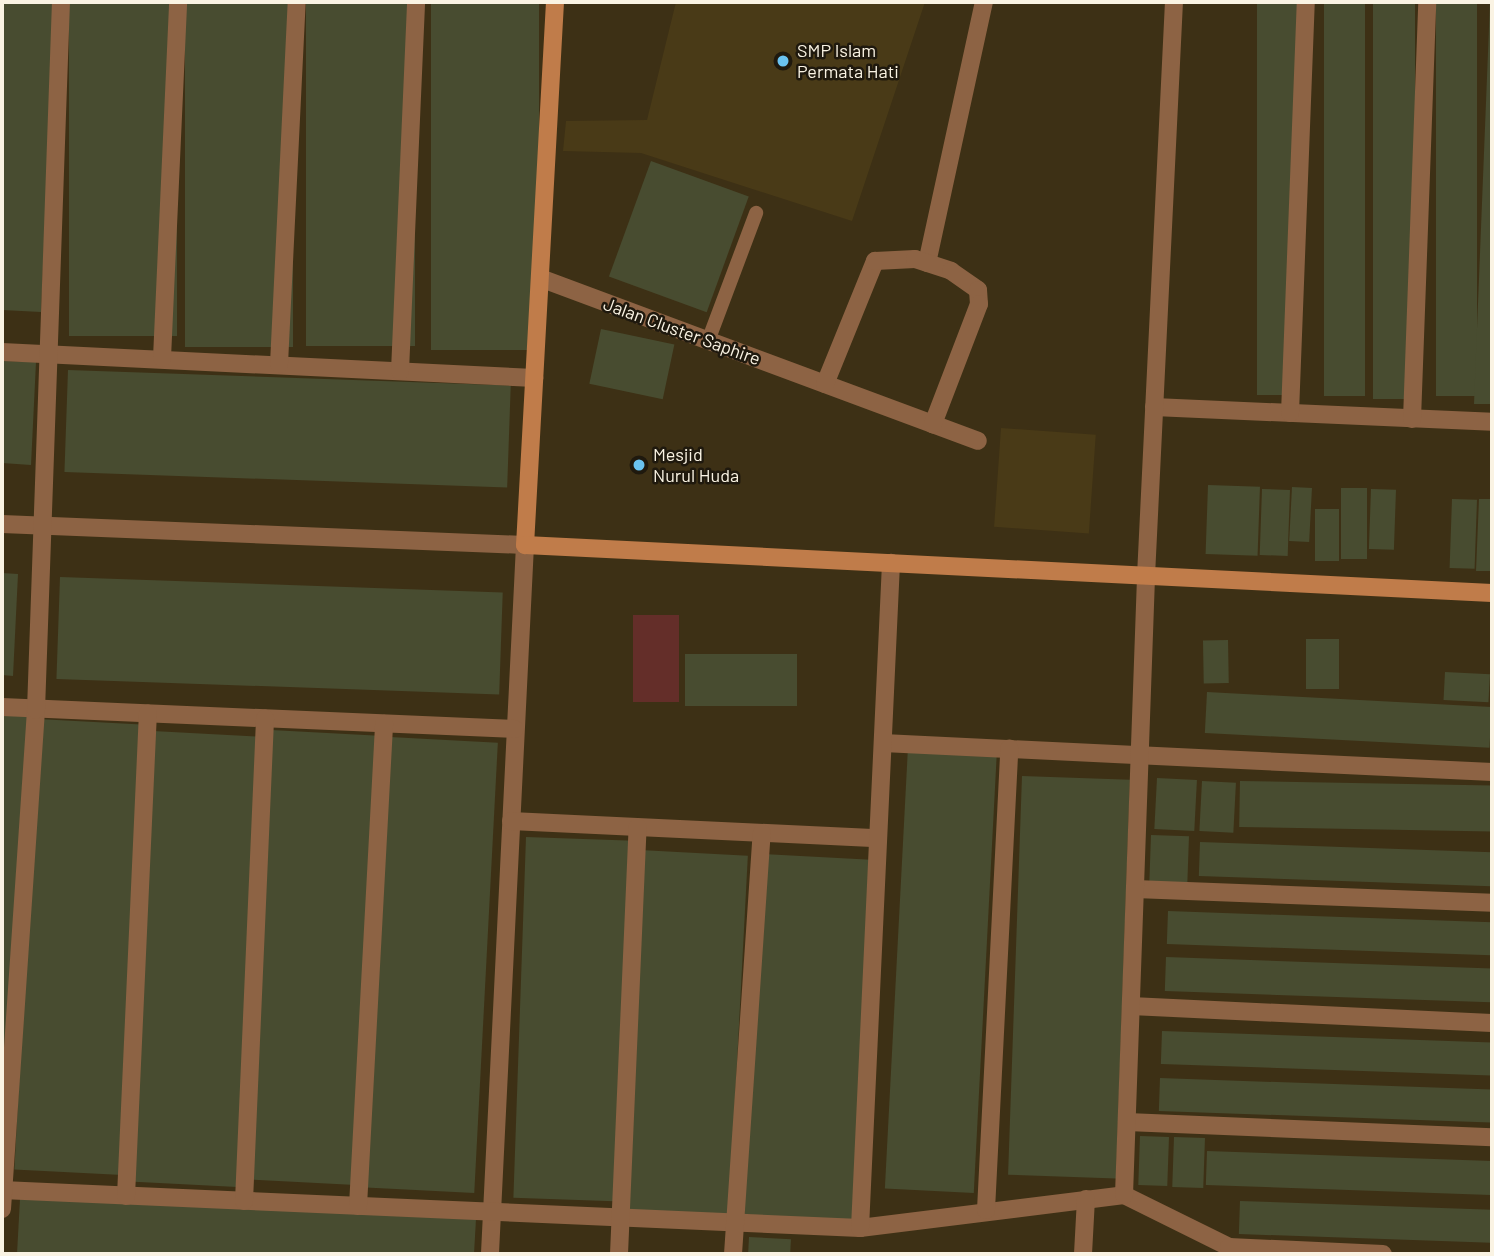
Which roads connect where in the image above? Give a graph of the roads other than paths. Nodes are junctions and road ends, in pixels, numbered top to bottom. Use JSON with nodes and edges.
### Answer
{"nodes":[{"id":1,"x":61,"y":2,"type":"edge"},
{"id":2,"x":178,"y":2,"type":"edge"},
{"id":3,"x":297,"y":2,"type":"edge"},
{"id":4,"x":416,"y":2,"type":"edge"},
{"id":5,"x":555,"y":2,"type":"edge"},
{"id":6,"x":984,"y":2,"type":"edge"},
{"id":7,"x":1174,"y":2,"type":"edge"},
{"id":8,"x":1306,"y":2,"type":"edge"},
{"id":9,"x":1427,"y":2,"type":"edge"},
{"id":10,"x":756,"y":213,"type":"dead end"},
{"id":11,"x":927,"y":263,"type":"junction"},
{"id":12,"x":540,"y":278,"type":"junction"},
{"id":13,"x":708,"y":341,"type":"junction"},
{"id":14,"x":2,"y":352,"type":"edge"},
{"id":15,"x":48,"y":355,"type":"junction"},
{"id":16,"x":162,"y":358,"type":"junction"},
{"id":17,"x":279,"y":365,"type":"junction"},
{"id":18,"x":400,"y":371,"type":"junction"},
{"id":19,"x":534,"y":378,"type":"junction"},
{"id":20,"x":825,"y":384,"type":"junction"},
{"id":21,"x":1154,"y":407,"type":"junction"},
{"id":22,"x":1290,"y":413,"type":"junction"},
{"id":23,"x":1412,"y":419,"type":"junction"},
{"id":24,"x":1492,"y":422,"type":"edge"},
{"id":25,"x":933,"y":424,"type":"junction"},
{"id":26,"x":978,"y":441,"type":"dead end"},
{"id":27,"x":2,"y":524,"type":"edge"},
{"id":28,"x":43,"y":524,"type":"junction"},
{"id":29,"x":525,"y":545,"type":"junction"},
{"id":30,"x":891,"y":564,"type":"junction"},
{"id":31,"x":1146,"y":576,"type":"junction"},
{"id":32,"x":1492,"y":593,"type":"edge"},
{"id":33,"x":2,"y":707,"type":"edge"},
{"id":34,"x":36,"y":710,"type":"junction"},
{"id":35,"x":148,"y":713,"type":"junction"},
{"id":36,"x":265,"y":718,"type":"junction"},
{"id":37,"x":384,"y":724,"type":"junction"},
{"id":38,"x":515,"y":729,"type":"junction"},
{"id":39,"x":883,"y":743,"type":"junction"},
{"id":40,"x":1009,"y":749,"type":"junction"},
{"id":41,"x":1139,"y":755,"type":"junction"},
{"id":42,"x":1492,"y":772,"type":"edge"},
{"id":43,"x":511,"y":821,"type":"junction"},
{"id":44,"x":638,"y":827,"type":"junction"},
{"id":45,"x":762,"y":833,"type":"junction"},
{"id":46,"x":878,"y":838,"type":"junction"},
{"id":47,"x":1135,"y":889,"type":"junction"},
{"id":48,"x":1492,"y":902,"type":"edge"},
{"id":49,"x":1131,"y":1006,"type":"junction"},
{"id":50,"x":1492,"y":1023,"type":"edge"},
{"id":51,"x":1127,"y":1122,"type":"junction"},
{"id":52,"x":1492,"y":1137,"type":"edge"},
{"id":53,"x":2,"y":1190,"type":"edge"},
{"id":54,"x":1124,"y":1195,"type":"junction"},
{"id":55,"x":126,"y":1196,"type":"junction"},
{"id":56,"x":1086,"y":1199,"type":"junction"},
{"id":57,"x":244,"y":1201,"type":"junction"},
{"id":58,"x":358,"y":1206,"type":"junction"},
{"id":59,"x":2,"y":1209,"type":"edge"},
{"id":60,"x":986,"y":1210,"type":"junction"},
{"id":61,"x":492,"y":1212,"type":"junction"},
{"id":62,"x":620,"y":1217,"type":"junction"},
{"id":63,"x":735,"y":1222,"type":"junction"},
{"id":64,"x":860,"y":1228,"type":"junction"},
{"id":65,"x":490,"y":1254,"type":"edge"},
{"id":66,"x":619,"y":1254,"type":"edge"},
{"id":67,"x":733,"y":1254,"type":"edge"},
{"id":68,"x":1083,"y":1254,"type":"edge"},
{"id":69,"x":1383,"y":1254,"type":"edge"}],
"edges":[{"from":1,"to":15,"type":"street"},
{"from":2,"to":16,"type":"street"},
{"from":3,"to":17,"type":"street"},
{"from":4,"to":18,"type":"street"},
{"from":5,"to":12,"type":"street"},
{"from":6,"to":11,"type":"street"},
{"from":7,"to":21,"type":"street"},
{"from":8,"to":22,"type":"street"},
{"from":9,"to":23,"type":"street"},
{"from":10,"to":13,"type":"lane"},
{"from":11,"to":20,"type":"street"},
{"from":11,"to":25,"type":"street"},
{"from":12,"to":13,"type":"street","name":"Jalan Cluster Saphire"},
{"from":12,"to":19,"type":"street"},
{"from":13,"to":20,"type":"street","name":"Jalan Cluster Saphire"},
{"from":14,"to":15,"type":"street"},
{"from":15,"to":16,"type":"street"},
{"from":15,"to":28,"type":"street"},
{"from":16,"to":17,"type":"street"},
{"from":17,"to":18,"type":"street"},
{"from":18,"to":19,"type":"street"},
{"from":19,"to":29,"type":"street"},
{"from":20,"to":25,"type":"street","name":"Jalan Cluster Saphire"},
{"from":21,"to":22,"type":"street"},
{"from":21,"to":31,"type":"street"},
{"from":22,"to":23,"type":"street"},
{"from":23,"to":24,"type":"street"},
{"from":25,"to":26,"type":"street","name":"Jalan Cluster Saphire"},
{"from":27,"to":28,"type":"street"},
{"from":28,"to":29,"type":"street"},
{"from":28,"to":34,"type":"street"},
{"from":29,"to":30,"type":"street"},
{"from":29,"to":38,"type":"street"},
{"from":30,"to":31,"type":"street"},
{"from":30,"to":39,"type":"street"},
{"from":31,"to":32,"type":"street"},
{"from":31,"to":41,"type":"street"},
{"from":33,"to":34,"type":"street"},
{"from":34,"to":35,"type":"street"},
{"from":34,"to":53,"type":"street"},
{"from":35,"to":36,"type":"street"},
{"from":35,"to":55,"type":"street"},
{"from":36,"to":37,"type":"street"},
{"from":36,"to":57,"type":"street"},
{"from":37,"to":38,"type":"street"},
{"from":37,"to":58,"type":"street"},
{"from":38,"to":43,"type":"street"},
{"from":39,"to":40,"type":"street"},
{"from":39,"to":46,"type":"street"},
{"from":40,"to":41,"type":"street"},
{"from":40,"to":60,"type":"street"},
{"from":41,"to":42,"type":"street"},
{"from":41,"to":47,"type":"street"},
{"from":43,"to":44,"type":"street"},
{"from":43,"to":61,"type":"street"},
{"from":44,"to":45,"type":"street"},
{"from":44,"to":62,"type":"street"},
{"from":45,"to":46,"type":"street"},
{"from":45,"to":63,"type":"street"},
{"from":46,"to":64,"type":"street"},
{"from":47,"to":48,"type":"street"},
{"from":47,"to":49,"type":"street"},
{"from":49,"to":50,"type":"street"},
{"from":49,"to":51,"type":"street"},
{"from":51,"to":52,"type":"street"},
{"from":51,"to":54,"type":"street"},
{"from":53,"to":55,"type":"street"},
{"from":53,"to":59,"type":"street"},
{"from":54,"to":56,"type":"street"},
{"from":54,"to":69,"type":"street"},
{"from":55,"to":57,"type":"street"},
{"from":56,"to":60,"type":"street"},
{"from":56,"to":68,"type":"street"},
{"from":57,"to":58,"type":"street"},
{"from":58,"to":61,"type":"street"},
{"from":60,"to":64,"type":"street"},
{"from":61,"to":62,"type":"street"},
{"from":61,"to":65,"type":"street"},
{"from":62,"to":63,"type":"street"},
{"from":62,"to":66,"type":"street"},
{"from":63,"to":64,"type":"street"},
{"from":63,"to":67,"type":"street"}]}
